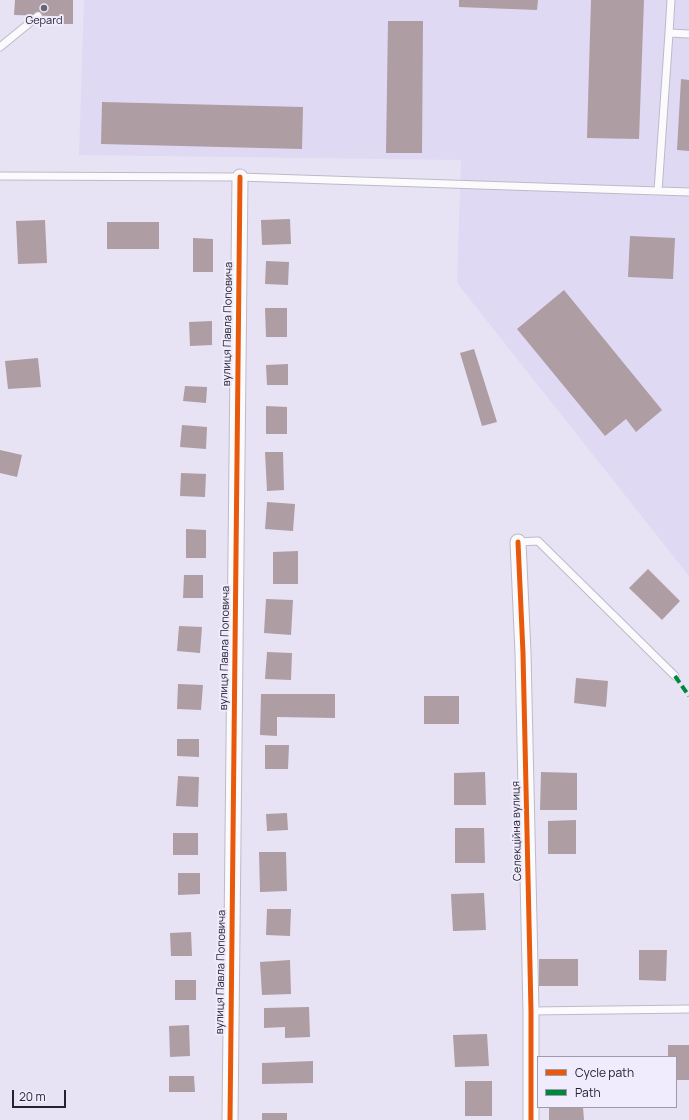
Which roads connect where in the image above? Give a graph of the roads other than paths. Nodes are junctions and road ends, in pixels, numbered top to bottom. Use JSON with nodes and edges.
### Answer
{"nodes":[{"id":1,"x":671,"y":0,"type":"edge"},
{"id":2,"x":38,"y":16,"type":"dead end"},
{"id":3,"x":669,"y":33,"type":"junction"},
{"id":4,"x":689,"y":34,"type":"edge"},
{"id":5,"x":0,"y":48,"type":"edge"},
{"id":6,"x":0,"y":176,"type":"edge"},
{"id":7,"x":240,"y":177,"type":"junction"},
{"id":8,"x":658,"y":191,"type":"junction"},
{"id":9,"x":689,"y":192,"type":"edge"},
{"id":10,"x":518,"y":542,"type":"joint"},
{"id":11,"x":675,"y":676,"type":"dead end"},
{"id":12,"x":689,"y":1009,"type":"edge"},
{"id":13,"x":531,"y":1011,"type":"junction"},
{"id":14,"x":230,"y":1120,"type":"edge"},
{"id":15,"x":531,"y":1120,"type":"edge"}],
"edges":[{"from":1,"to":3,"type":"lane"},
{"from":2,"to":5,"type":"lane"},
{"from":3,"to":4,"type":"lane"},
{"from":3,"to":8,"type":"lane"},
{"from":6,"to":7,"type":"lane"},
{"from":7,"to":8,"type":"lane"},
{"from":7,"to":14,"type":"street","name":"вулиця Павла Поповича"},
{"from":8,"to":9,"type":"lane"},
{"from":10,"to":11,"type":"lane"},
{"from":10,"to":13,"type":"street","name":"Селекційна вулиця"},
{"from":12,"to":13,"type":"lane"},
{"from":13,"to":15,"type":"street","name":"Селекційна вулиця"}]}
